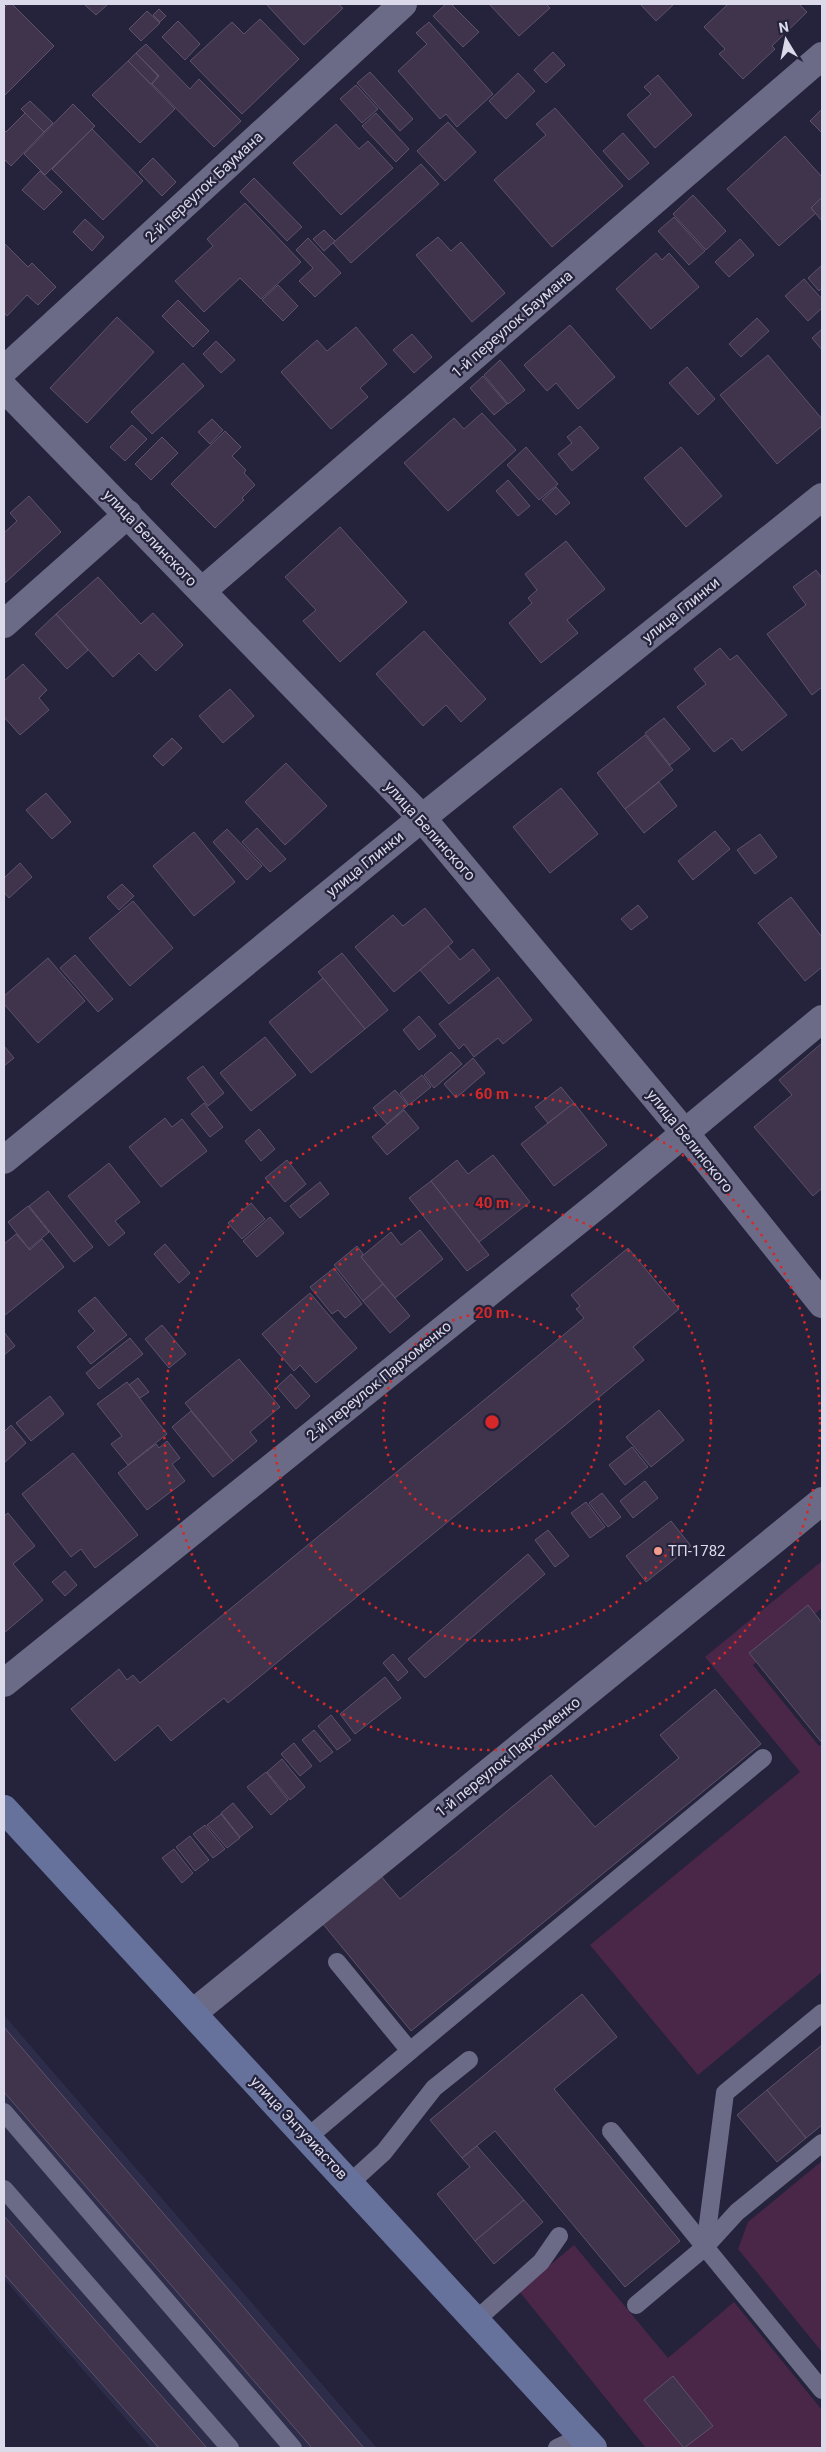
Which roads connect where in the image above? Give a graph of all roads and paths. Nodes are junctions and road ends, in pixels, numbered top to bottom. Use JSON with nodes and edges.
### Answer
{"nodes":[{"id":1,"x":403,"y":4,"type":"edge"},
{"id":2,"x":822,"y":56,"type":"edge"},
{"id":3,"x":4,"y":370,"type":"edge"},
{"id":4,"x":4,"y":388,"type":"edge"},
{"id":5,"x":822,"y":497,"type":"edge"},
{"id":6,"x":128,"y":514,"type":"junction"},
{"id":7,"x":202,"y":591,"type":"junction"},
{"id":8,"x":4,"y":624,"type":"edge"},
{"id":9,"x":422,"y":818,"type":"junction"},
{"id":10,"x":822,"y":1019,"type":"edge"},
{"id":11,"x":685,"y":1133,"type":"junction"},
{"id":12,"x":4,"y":1160,"type":"edge"},
{"id":13,"x":822,"y":1304,"type":"edge"},
{"id":14,"x":822,"y":1501,"type":"edge"},
{"id":15,"x":4,"y":1683,"type":"edge"},
{"id":16,"x":763,"y":1758,"type":"dead end"},
{"id":17,"x":4,"y":1809,"type":"edge"},
{"id":18,"x":337,"y":1962,"type":"dead end"},
{"id":19,"x":193,"y":2013,"type":"junction"},
{"id":20,"x":822,"y":2013,"type":"edge"},
{"id":21,"x":410,"y":2050,"type":"junction"},
{"id":22,"x":469,"y":2060,"type":"dead end"},
{"id":23,"x":4,"y":2112,"type":"edge"},
{"id":24,"x":610,"y":2131,"type":"dead end"},
{"id":25,"x":308,"y":2137,"type":"junction"},
{"id":26,"x":822,"y":2143,"type":"edge"},
{"id":27,"x":350,"y":2183,"type":"junction"},
{"id":28,"x":4,"y":2189,"type":"edge"},
{"id":29,"x":558,"y":2236,"type":"dead end"},
{"id":30,"x":705,"y":2247,"type":"junction"},
{"id":31,"x":636,"y":2305,"type":"dead end"},
{"id":32,"x":476,"y":2320,"type":"junction"},
{"id":33,"x":822,"y":2390,"type":"edge"},
{"id":34,"x":588,"y":2442,"type":"edge"},
{"id":35,"x":230,"y":2448,"type":"edge"},
{"id":36,"x":293,"y":2448,"type":"edge"},
{"id":37,"x":557,"y":2448,"type":"edge"}],
"edges":[{"from":1,"to":3,"type":"street","name":"2-й переулок Баумана"},
{"from":2,"to":7,"type":"street","name":"1-й переулок Баумана"},
{"from":4,"to":6,"type":"street","name":"улица Белинского"},
{"from":5,"to":9,"type":"street","name":"улица Глинки"},
{"from":6,"to":7,"type":"street","name":"улица Белинского"},
{"from":6,"to":8,"type":"street"},
{"from":7,"to":9,"type":"street","name":"улица Белинского"},
{"from":9,"to":11,"type":"street","name":"улица Белинского"},
{"from":9,"to":12,"type":"street","name":"улица Глинки"},
{"from":10,"to":11,"type":"street","name":"2-й переулок Пархоменко"},
{"from":11,"to":13,"type":"street","name":"улица Белинского"},
{"from":11,"to":15,"type":"street","name":"2-й переулок Пархоменко"},
{"from":14,"to":19,"type":"street","name":"1-й переулок Пархоменко"},
{"from":16,"to":21,"type":"lane"},
{"from":17,"to":19,"type":"street","name":"улица Энтузиастов"},
{"from":18,"to":21,"type":"lane"},
{"from":19,"to":25,"type":"street","name":"улица Энтузиастов"},
{"from":20,"to":30,"type":"lane"},
{"from":21,"to":25,"type":"lane"},
{"from":22,"to":27,"type":"lane"},
{"from":23,"to":36,"type":"lane"},
{"from":24,"to":30,"type":"lane"},
{"from":25,"to":27,"type":"street","name":"улица Энтузиастов"},
{"from":26,"to":30,"type":"lane"},
{"from":27,"to":32,"type":"street","name":"улица Энтузиастов"},
{"from":28,"to":35,"type":"lane"},
{"from":29,"to":32,"type":"lane"},
{"from":30,"to":31,"type":"lane"},
{"from":30,"to":33,"type":"lane"},
{"from":32,"to":34,"type":"street","name":"улица Энтузиастов"},
{"from":34,"to":37,"type":"lane"}]}
